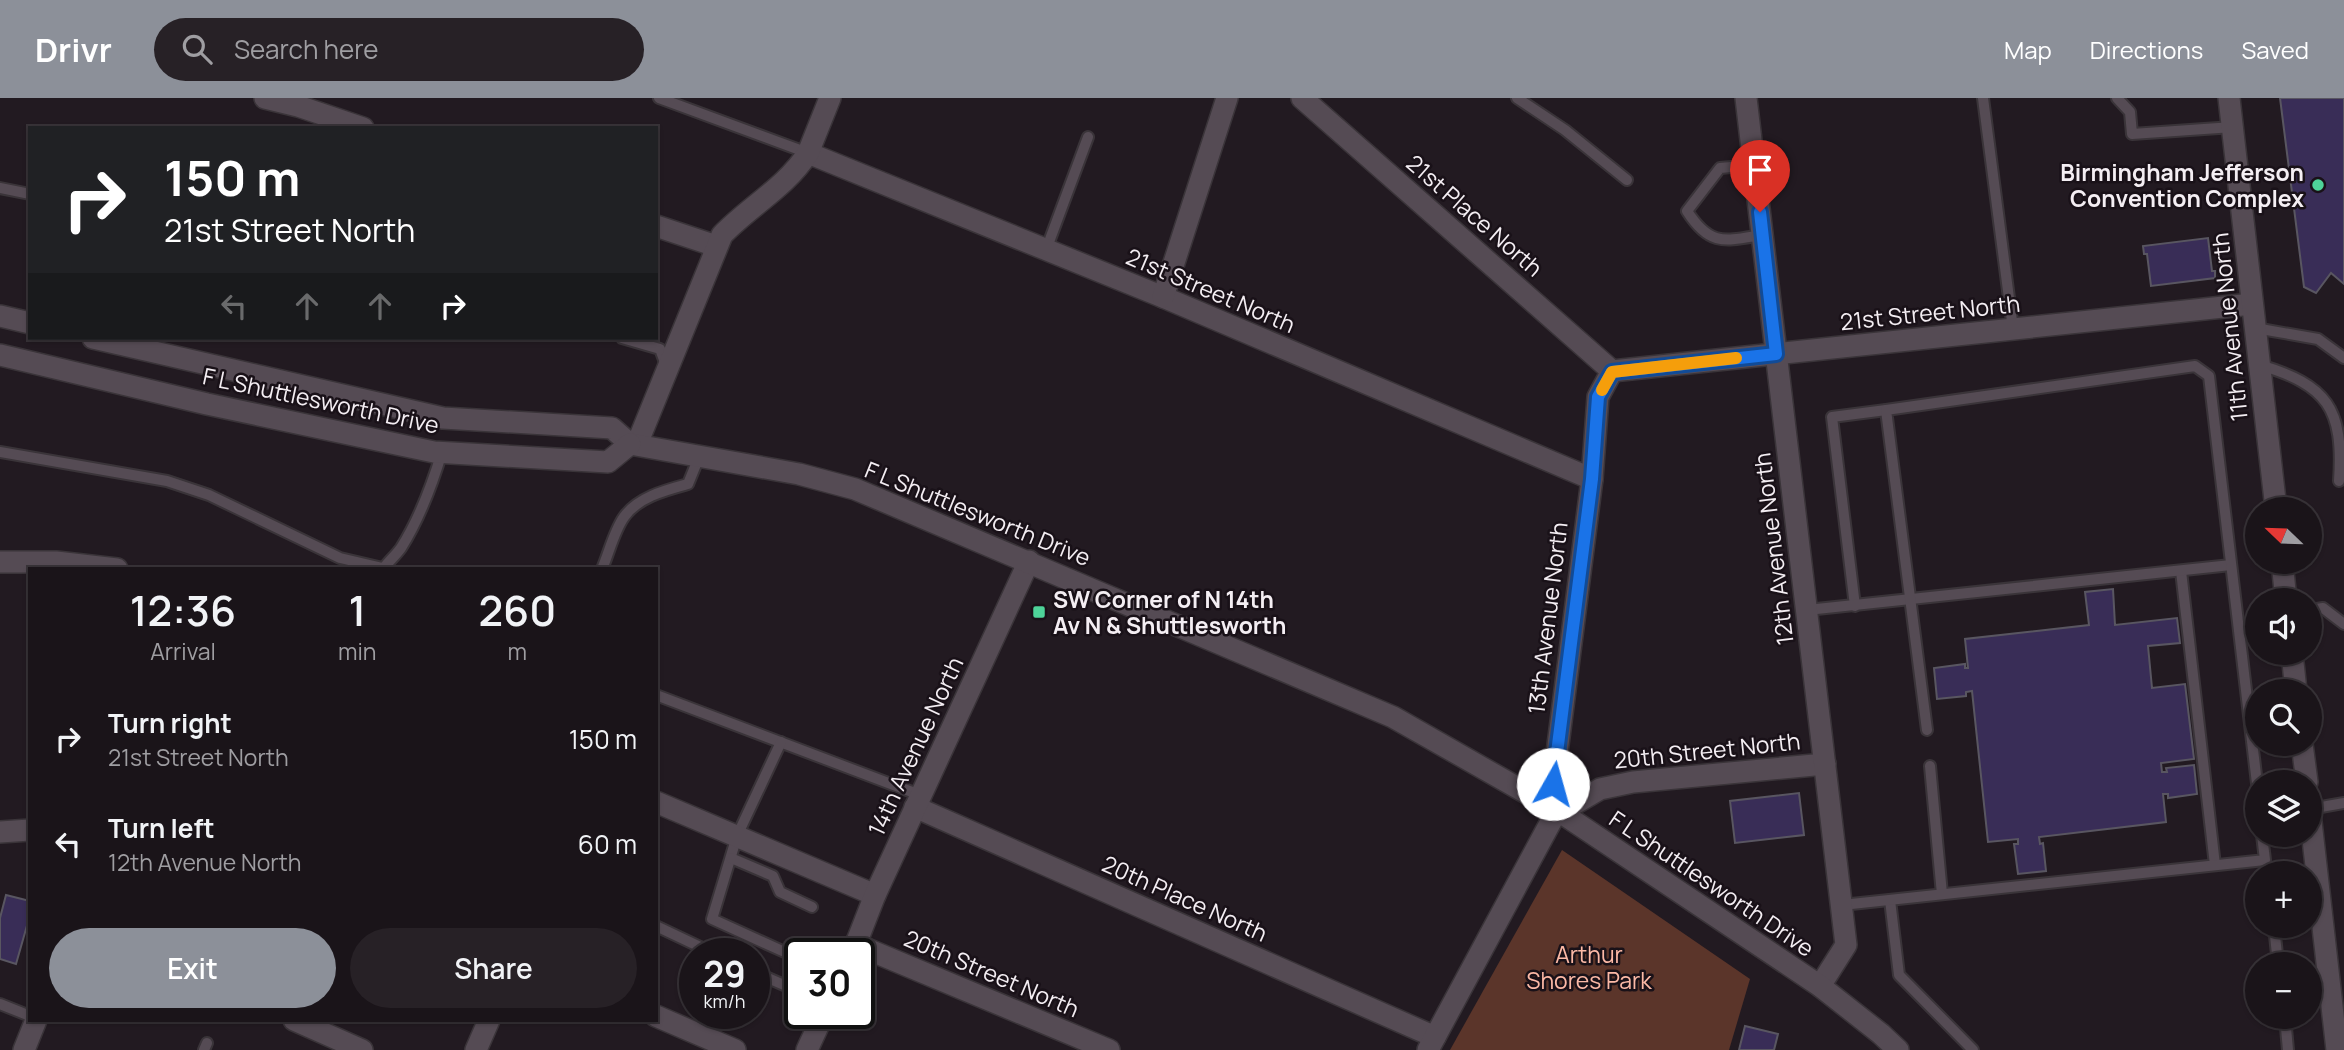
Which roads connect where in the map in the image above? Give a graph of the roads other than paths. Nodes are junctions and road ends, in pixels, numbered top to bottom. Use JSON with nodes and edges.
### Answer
{"nodes":[{"id":1,"x":265,"y":98,"type":"edge"},
{"id":2,"x":659,"y":98,"type":"edge"},
{"id":3,"x":830,"y":98,"type":"edge"},
{"id":4,"x":1227,"y":98,"type":"edge"},
{"id":5,"x":1302,"y":98,"type":"edge"},
{"id":6,"x":1517,"y":98,"type":"edge"},
{"id":7,"x":1746,"y":98,"type":"edge"},
{"id":8,"x":1983,"y":98,"type":"edge"},
{"id":9,"x":2117,"y":98,"type":"edge"},
{"id":10,"x":2229,"y":98,"type":"edge"},
{"id":11,"x":357,"y":126,"type":"edge"},
{"id":12,"x":2233,"y":127,"type":"junction"},
{"id":13,"x":1088,"y":137,"type":"dead end"},
{"id":14,"x":808,"y":153,"type":"junction"},
{"id":15,"x":1754,"y":165,"type":"junction"},
{"id":16,"x":1627,"y":180,"type":"dead end"},
{"id":17,"x":0,"y":188,"type":"edge"},
{"id":18,"x":28,"y":194,"type":"edge"},
{"id":19,"x":658,"y":227,"type":"edge"},
{"id":20,"x":1762,"y":236,"type":"junction"},
{"id":21,"x":716,"y":246,"type":"junction"},
{"id":22,"x":1046,"y":250,"type":"junction"},
{"id":23,"x":1163,"y":297,"type":"junction"},
{"id":24,"x":2252,"y":304,"type":"junction"},
{"id":25,"x":0,"y":317,"type":"edge"},
{"id":26,"x":28,"y":323,"type":"edge"},
{"id":27,"x":2255,"y":328,"type":"junction"},
{"id":28,"x":2013,"y":329,"type":"junction"},
{"id":29,"x":102,"y":340,"type":"edge"},
{"id":30,"x":629,"y":340,"type":"edge"},
{"id":31,"x":1776,"y":354,"type":"junction"},
{"id":32,"x":0,"y":355,"type":"edge"},
{"id":33,"x":2344,"y":358,"type":"edge"},
{"id":34,"x":2260,"y":365,"type":"junction"},
{"id":35,"x":667,"y":368,"type":"junction"},
{"id":36,"x":1612,"y":372,"type":"junction"},
{"id":37,"x":1886,"y":410,"type":"junction"},
{"id":38,"x":633,"y":444,"type":"junction"},
{"id":39,"x":0,"y":452,"type":"edge"},
{"id":40,"x":442,"y":452,"type":"junction"},
{"id":41,"x":699,"y":457,"type":"junction"},
{"id":42,"x":1592,"y":479,"type":"junction"},
{"id":43,"x":2339,"y":481,"type":"dead end"},
{"id":44,"x":2275,"y":497,"type":"edge"},
{"id":45,"x":1029,"y":561,"type":"junction"},
{"id":46,"x":0,"y":562,"type":"edge"},
{"id":47,"x":2231,"y":565,"type":"junction"},
{"id":48,"x":102,"y":567,"type":"edge"},
{"id":49,"x":378,"y":567,"type":"edge"},
{"id":50,"x":386,"y":567,"type":"edge"},
{"id":51,"x":602,"y":567,"type":"edge"},
{"id":52,"x":2181,"y":570,"type":"junction"},
{"id":53,"x":1910,"y":600,"type":"junction"},
{"id":54,"x":1855,"y":606,"type":"junction"},
{"id":55,"x":2322,"y":608,"type":"edge"},
{"id":56,"x":1807,"y":610,"type":"junction"},
{"id":57,"x":2344,"y":624,"type":"edge"},
{"id":58,"x":658,"y":696,"type":"edge"},
{"id":59,"x":1927,"y":730,"type":"dead end"},
{"id":60,"x":781,"y":743,"type":"junction"},
{"id":61,"x":1825,"y":764,"type":"junction"},
{"id":62,"x":1930,"y":766,"type":"dead end"},
{"id":63,"x":2255,"y":770,"type":"edge"},
{"id":64,"x":918,"y":801,"type":"junction"},
{"id":65,"x":658,"y":803,"type":"edge"},
{"id":66,"x":2344,"y":803,"type":"edge"},
{"id":67,"x":2322,"y":808,"type":"edge"},
{"id":68,"x":1560,"y":812,"type":"junction"},
{"id":69,"x":28,"y":830,"type":"edge"},
{"id":70,"x":0,"y":832,"type":"edge"},
{"id":71,"x":737,"y":836,"type":"junction"},
{"id":72,"x":2263,"y":847,"type":"edge"},
{"id":73,"x":2314,"y":847,"type":"edge"},
{"id":74,"x":731,"y":858,"type":"junction"},
{"id":75,"x":2265,"y":860,"type":"joint"},
{"id":76,"x":2214,"y":865,"type":"junction"},
{"id":77,"x":875,"y":894,"type":"junction"},
{"id":78,"x":1942,"y":894,"type":"junction"},
{"id":79,"x":1890,"y":900,"type":"junction"},
{"id":80,"x":1842,"y":905,"type":"junction"},
{"id":81,"x":812,"y":907,"type":"dead end"},
{"id":82,"x":658,"y":927,"type":"edge"},
{"id":83,"x":681,"y":938,"type":"edge"},
{"id":84,"x":858,"y":938,"type":"edge"},
{"id":85,"x":784,"y":952,"type":"edge"},
{"id":86,"x":875,"y":957,"type":"edge"},
{"id":87,"x":770,"y":979,"type":"edge"},
{"id":88,"x":784,"y":985,"type":"dead end"},
{"id":89,"x":1820,"y":986,"type":"junction"},
{"id":90,"x":0,"y":1004,"type":"edge"},
{"id":91,"x":28,"y":1015,"type":"edge"},
{"id":92,"x":658,"y":1017,"type":"edge"},
{"id":93,"x":35,"y":1022,"type":"edge"},
{"id":94,"x":299,"y":1022,"type":"edge"},
{"id":95,"x":488,"y":1022,"type":"edge"},
{"id":96,"x":817,"y":1029,"type":"edge"},
{"id":97,"x":2286,"y":1029,"type":"edge"},
{"id":98,"x":1431,"y":1043,"type":"edge"},
{"id":99,"x":24,"y":1050,"type":"edge"},
{"id":100,"x":362,"y":1050,"type":"edge"},
{"id":101,"x":476,"y":1050,"type":"edge"},
{"id":102,"x":735,"y":1050,"type":"edge"},
{"id":103,"x":807,"y":1050,"type":"edge"},
{"id":104,"x":1109,"y":1050,"type":"edge"},
{"id":105,"x":1898,"y":1050,"type":"edge"},
{"id":106,"x":1973,"y":1050,"type":"edge"},
{"id":107,"x":2288,"y":1050,"type":"edge"},
{"id":108,"x":2337,"y":1050,"type":"edge"}],
"edges":[{"from":1,"to":11,"type":"street"},
{"from":2,"to":14,"type":"lane"},
{"from":3,"to":14,"type":"street"},
{"from":4,"to":23,"type":"street"},
{"from":5,"to":36,"type":"street","name":"21st Place North"},
{"from":6,"to":16,"type":"lane"},
{"from":7,"to":15,"type":"street","name":"12th Avenue North"},
{"from":8,"to":28,"type":"lane"},
{"from":9,"to":12,"type":"lane"},
{"from":10,"to":12,"type":"street","name":"11th Avenue North"},
{"from":12,"to":24,"type":"street","name":"11th Avenue North"},
{"from":13,"to":22,"type":"lane"},
{"from":14,"to":21,"type":"street"},
{"from":14,"to":22,"type":"street","name":"21st Street North"},
{"from":15,"to":20,"type":"street","name":"12th Avenue North"},
{"from":15,"to":20,"type":"lane"},
{"from":17,"to":18,"type":"lane"},
{"from":19,"to":21,"type":"street"},
{"from":20,"to":31,"type":"street","name":"12th Avenue North"},
{"from":21,"to":35,"type":"street"},
{"from":22,"to":23,"type":"street","name":"21st Street North"},
{"from":23,"to":42,"type":"street","name":"21st Street North"},
{"from":24,"to":27,"type":"street","name":"11th Avenue North"},
{"from":24,"to":28,"type":"street","name":"21st Street North"},
{"from":25,"to":26,"type":"street"},
{"from":27,"to":33,"type":"lane"},
{"from":27,"to":34,"type":"street","name":"11th Avenue North"},
{"from":28,"to":31,"type":"street","name":"21st Street North"},
{"from":29,"to":38,"type":"street","name":"F L Shuttlesworth Drive"},
{"from":30,"to":35,"type":"lane"},
{"from":31,"to":36,"type":"street","name":"21st Street North"},
{"from":31,"to":56,"type":"street","name":"12th Avenue North"},
{"from":32,"to":40,"type":"street","name":"F L Shuttlesworth Drive"},
{"from":34,"to":43,"type":"lane"},
{"from":34,"to":44,"type":"street","name":"11th Avenue North"},
{"from":35,"to":38,"type":"street"},
{"from":36,"to":42,"type":"street","name":"13th Avenue North"},
{"from":37,"to":47,"type":"lane"},
{"from":37,"to":53,"type":"lane"},
{"from":37,"to":54,"type":"lane"},
{"from":38,"to":40,"type":"street","name":"F L Shuttlesworth Drive"},
{"from":38,"to":41,"type":"street","name":"F L Shuttlesworth Drive"},
{"from":39,"to":49,"type":"lane"},
{"from":40,"to":50,"type":"lane"},
{"from":41,"to":45,"type":"street","name":"F L Shuttlesworth Drive"},
{"from":41,"to":51,"type":"lane"},
{"from":42,"to":68,"type":"street","name":"13th Avenue North"},
{"from":45,"to":64,"type":"street","name":"14th Avenue North"},
{"from":45,"to":68,"type":"street","name":"F L Shuttlesworth Drive"},
{"from":46,"to":48,"type":"street"},
{"from":47,"to":52,"type":"lane"},
{"from":47,"to":63,"type":"lane"},
{"from":52,"to":53,"type":"lane"},
{"from":52,"to":76,"type":"lane"},
{"from":53,"to":54,"type":"lane"},
{"from":53,"to":59,"type":"lane"},
{"from":54,"to":56,"type":"lane"},
{"from":55,"to":57,"type":"lane"},
{"from":56,"to":61,"type":"street","name":"12th Avenue North"},
{"from":58,"to":60,"type":"lane"},
{"from":60,"to":64,"type":"lane"},
{"from":60,"to":71,"type":"lane"},
{"from":61,"to":68,"type":"street","name":"20th Street North"},
{"from":61,"to":80,"type":"street","name":"12th Avenue North"},
{"from":62,"to":78,"type":"lane"},
{"from":64,"to":77,"type":"street","name":"14th Avenue North"},
{"from":64,"to":98,"type":"street","name":"20th Place North"},
{"from":65,"to":71,"type":"street"},
{"from":66,"to":67,"type":"lane"},
{"from":68,"to":89,"type":"street","name":"F L Shuttlesworth Drive"},
{"from":68,"to":98,"type":"street"},
{"from":69,"to":70,"type":"street"},
{"from":71,"to":74,"type":"lane"},
{"from":71,"to":77,"type":"street"},
{"from":72,"to":75,"type":"lane"},
{"from":73,"to":108,"type":"street"},
{"from":74,"to":81,"type":"lane"},
{"from":74,"to":85,"type":"lane"},
{"from":75,"to":76,"type":"lane"},
{"from":76,"to":78,"type":"lane"},
{"from":77,"to":84,"type":"street","name":"14th Avenue North"},
{"from":78,"to":79,"type":"lane"},
{"from":79,"to":80,"type":"lane"},
{"from":79,"to":106,"type":"lane"},
{"from":80,"to":89,"type":"street","name":"12th Avenue North"},
{"from":82,"to":83,"type":"lane"},
{"from":86,"to":104,"type":"street","name":"20th Street North"},
{"from":87,"to":88,"type":"lane"},
{"from":89,"to":105,"type":"street","name":"F L Shuttlesworth Drive"},
{"from":90,"to":91,"type":"lane"},
{"from":92,"to":102,"type":"street"},
{"from":93,"to":99,"type":"street"},
{"from":94,"to":100,"type":"street"},
{"from":95,"to":101,"type":"street"},
{"from":96,"to":103,"type":"street"},
{"from":97,"to":107,"type":"lane"}]}
